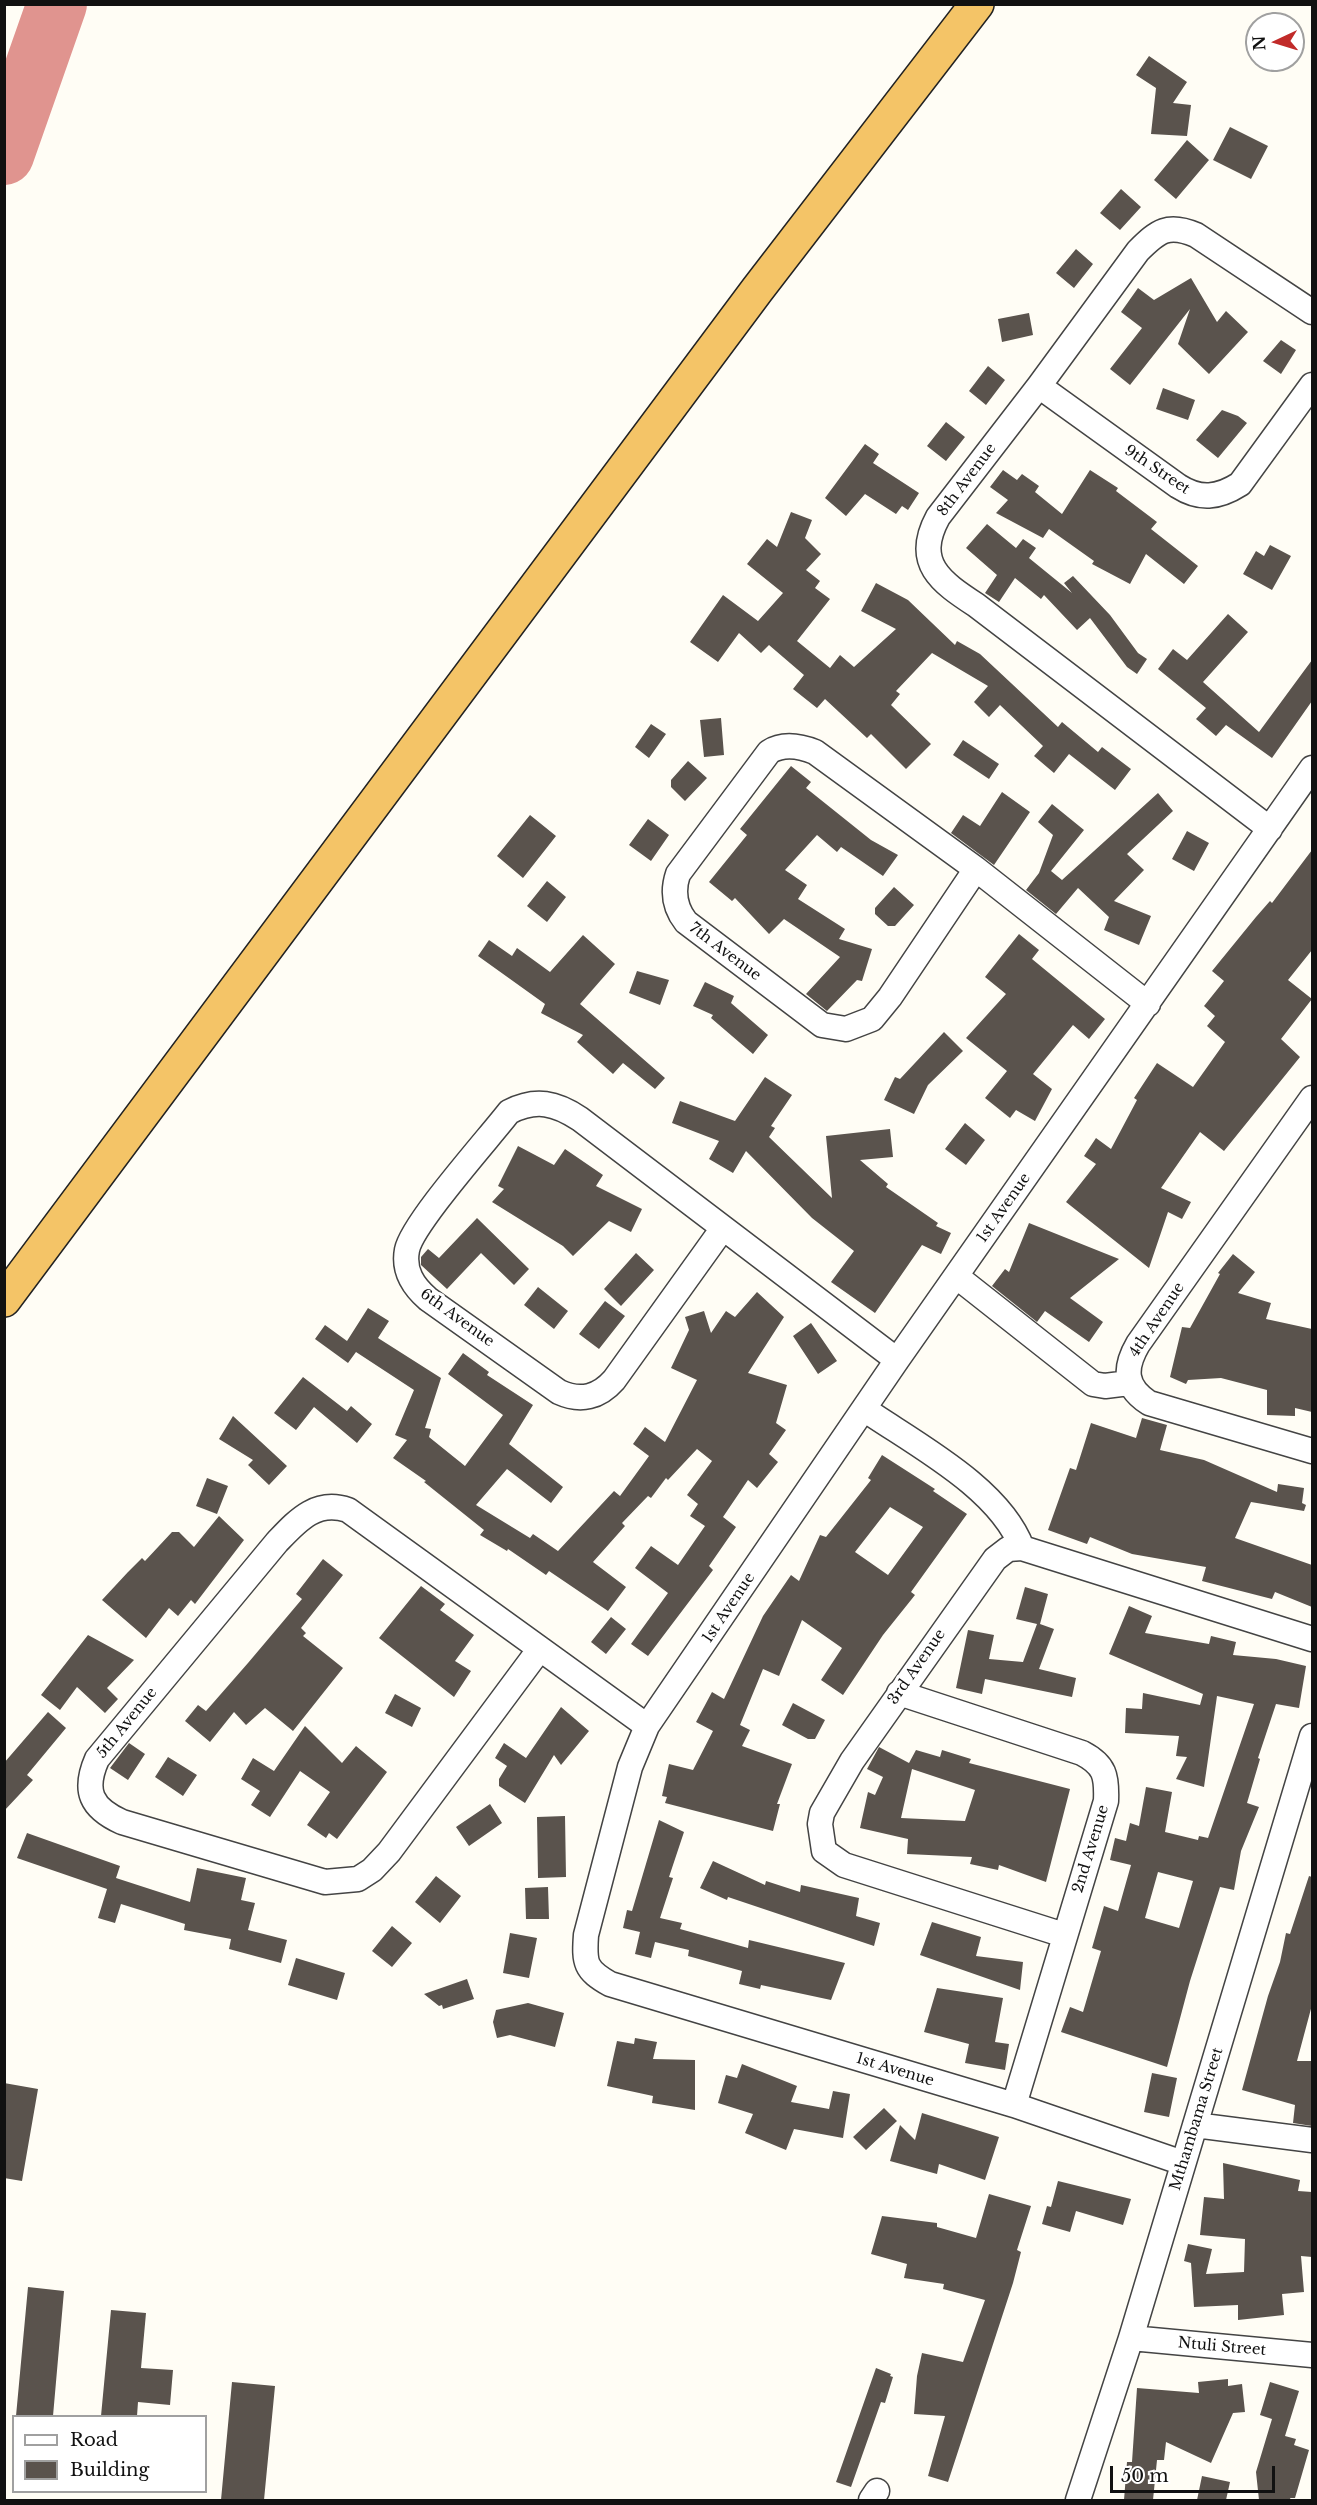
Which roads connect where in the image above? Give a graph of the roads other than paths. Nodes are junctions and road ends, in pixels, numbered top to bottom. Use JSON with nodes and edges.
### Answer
{"nodes":[{"id":1,"x":977,"y":4,"type":"edge"},
{"id":2,"x":1312,"y":312,"type":"edge"},
{"id":3,"x":1312,"y":385,"type":"edge"},
{"id":4,"x":1039,"y":386,"type":"junction"},
{"id":5,"x":1312,"y":768,"type":"edge"},
{"id":6,"x":1270,"y":829,"type":"junction"},
{"id":7,"x":976,"y":869,"type":"junction"},
{"id":8,"x":1148,"y":1004,"type":"junction"},
{"id":9,"x":1312,"y":1098,"type":"edge"},
{"id":10,"x":723,"y":1228,"type":"junction"},
{"id":11,"x":956,"y":1276,"type":"junction"},
{"id":12,"x":4,"y":1300,"type":"edge"},
{"id":13,"x":897,"y":1360,"type":"junction"},
{"id":14,"x":1129,"y":1383,"type":"junction"},
{"id":15,"x":864,"y":1409,"type":"junction"},
{"id":16,"x":1312,"y":1451,"type":"edge"},
{"id":17,"x":1022,"y":1548,"type":"junction"},
{"id":18,"x":1312,"y":1639,"type":"edge"},
{"id":19,"x":538,"y":1650,"type":"junction"},
{"id":20,"x":899,"y":1693,"type":"junction"},
{"id":21,"x":647,"y":1726,"type":"junction"},
{"id":22,"x":1312,"y":1736,"type":"edge"},
{"id":23,"x":1064,"y":1935,"type":"junction"},
{"id":24,"x":1014,"y":2105,"type":"junction"},
{"id":25,"x":1195,"y":2126,"type":"junction"},
{"id":26,"x":1312,"y":2140,"type":"edge"},
{"id":27,"x":1183,"y":2163,"type":"junction"},
{"id":28,"x":1131,"y":2338,"type":"junction"},
{"id":29,"x":1312,"y":2355,"type":"edge"},
{"id":30,"x":1078,"y":2500,"type":"edge"}],
"edges":[{"from":1,"to":12,"type":"highway"},
{"from":2,"to":4,"type":"street","name":"8th Avenue"},
{"from":3,"to":4,"type":"street","name":"9th Street"},
{"from":4,"to":6,"type":"street","name":"8th Avenue"},
{"from":5,"to":6,"type":"street","name":"1st Avenue"},
{"from":6,"to":8,"type":"street","name":"1st Avenue"},
{"from":7,"to":7,"type":"street","name":"7th Avenue"},
{"from":7,"to":8,"type":"street","name":"7th Avenue"},
{"from":8,"to":11,"type":"street","name":"1st Avenue"},
{"from":9,"to":14,"type":"street","name":"4th Avenue"},
{"from":10,"to":10,"type":"street","name":"6th Avenue"},
{"from":10,"to":13,"type":"street","name":"6th Avenue"},
{"from":11,"to":13,"type":"street","name":"1st Avenue"},
{"from":11,"to":14,"type":"street"},
{"from":13,"to":15,"type":"street","name":"1st Avenue"},
{"from":14,"to":16,"type":"street"},
{"from":15,"to":17,"type":"street"},
{"from":15,"to":21,"type":"street","name":"1st Avenue"},
{"from":17,"to":18,"type":"street"},
{"from":17,"to":20,"type":"street","name":"3rd Avenue"},
{"from":19,"to":19,"type":"street","name":"5th Avenue"},
{"from":19,"to":21,"type":"street","name":"5th Avenue"},
{"from":20,"to":23,"type":"street","name":"2nd Avenue"},
{"from":20,"to":23,"type":"street","name":"3rd Avenue"},
{"from":21,"to":24,"type":"street","name":"1st Avenue"},
{"from":22,"to":25,"type":"street","name":"Mthambama Street"},
{"from":23,"to":24,"type":"street","name":"2nd Avenue"},
{"from":24,"to":27,"type":"street","name":"1st Avenue"},
{"from":25,"to":26,"type":"street"},
{"from":25,"to":27,"type":"street","name":"Mthambama Street"},
{"from":27,"to":28,"type":"street","name":"Mthambama Street"},
{"from":28,"to":29,"type":"street","name":"Ntuli Street"},
{"from":28,"to":30,"type":"street","name":"Mthambama Street"}]}
